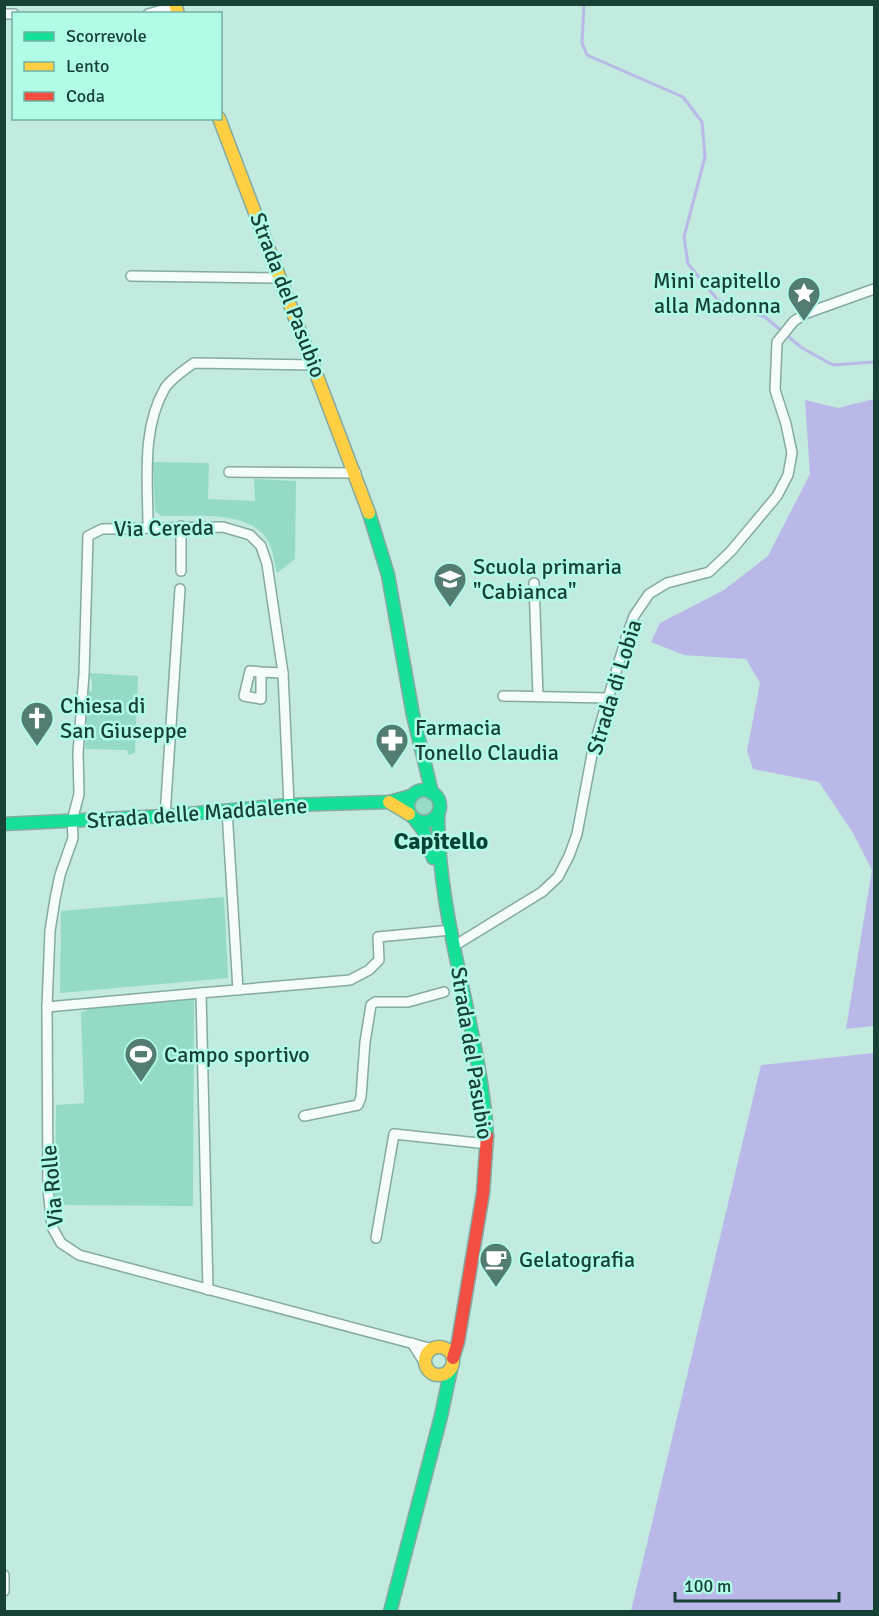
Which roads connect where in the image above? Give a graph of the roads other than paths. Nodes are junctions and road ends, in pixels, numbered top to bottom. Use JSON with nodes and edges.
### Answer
{"nodes":[{"id":1,"x":176,"y":8,"type":"edge"},
{"id":2,"x":157,"y":12,"type":"edge"},
{"id":3,"x":220,"y":120,"type":"edge"},
{"id":4,"x":131,"y":276,"type":"dead end"},
{"id":5,"x":281,"y":278,"type":"junction"},
{"id":6,"x":874,"y":289,"type":"edge"},
{"id":7,"x":315,"y":365,"type":"junction"},
{"id":8,"x":229,"y":472,"type":"dead end"},
{"id":9,"x":356,"y":473,"type":"junction"},
{"id":10,"x":181,"y":526,"type":"junction"},
{"id":11,"x":147,"y":527,"type":"junction"},
{"id":12,"x":181,"y":571,"type":"dead end"},
{"id":13,"x":534,"y":583,"type":"dead end"},
{"id":14,"x":180,"y":589,"type":"dead end"},
{"id":15,"x":261,"y":672,"type":"dead end"},
{"id":16,"x":283,"y":673,"type":"junction"},
{"id":17,"x":503,"y":696,"type":"dead end"},
{"id":18,"x":538,"y":696,"type":"junction"},
{"id":19,"x":607,"y":698,"type":"junction"},
{"id":20,"x":412,"y":715,"type":"junction"},
{"id":21,"x":432,"y":793,"type":"junction"},
{"id":22,"x":413,"y":795,"type":"junction"},
{"id":23,"x":389,"y":802,"type":"junction"},
{"id":24,"x":289,"y":805,"type":"junction"},
{"id":25,"x":227,"y":810,"type":"junction"},
{"id":26,"x":438,"y":815,"type":"junction"},
{"id":27,"x":165,"y":816,"type":"junction"},
{"id":28,"x":413,"y":817,"type":"junction"},
{"id":29,"x":72,"y":821,"type":"junction"},
{"id":30,"x":4,"y":824,"type":"edge"},
{"id":31,"x":444,"y":898,"type":"junction"},
{"id":32,"x":451,"y":930,"type":"junction"},
{"id":33,"x":454,"y":946,"type":"junction"},
{"id":34,"x":237,"y":990,"type":"junction"},
{"id":35,"x":453,"y":991,"type":"junction"},
{"id":36,"x":201,"y":993,"type":"junction"},
{"id":37,"x":47,"y":1007,"type":"junction"},
{"id":38,"x":304,"y":1116,"type":"dead end"},
{"id":39,"x":488,"y":1144,"type":"junction"},
{"id":40,"x":376,"y":1238,"type":"dead end"},
{"id":41,"x":208,"y":1290,"type":"junction"},
{"id":42,"x":459,"y":1326,"type":"junction"},
{"id":43,"x":412,"y":1344,"type":"junction"},
{"id":44,"x":436,"y":1348,"type":"junction"},
{"id":45,"x":452,"y":1363,"type":"junction"},
{"id":46,"x":427,"y":1368,"type":"junction"},
{"id":47,"x":444,"y":1401,"type":"junction"},
{"id":48,"x":4,"y":1575,"type":"edge"},
{"id":49,"x":4,"y":1591,"type":"edge"},
{"id":50,"x":390,"y":1611,"type":"edge"}],
"edges":[{"from":1,"to":2,"type":"street"},
{"from":3,"to":5,"type":"main road","name":"Strada del Pasubio"},
{"from":4,"to":5,"type":"street"},
{"from":5,"to":7,"type":"main road","name":"Strada del Pasubio"},
{"from":6,"to":19,"type":"street","name":"Strada di Lobia"},
{"from":7,"to":9,"type":"main road","name":"Strada del Pasubio"},
{"from":7,"to":11,"type":"street"},
{"from":8,"to":9,"type":"street"},
{"from":9,"to":20,"type":"main road","name":"Strada del Pasubio"},
{"from":10,"to":11,"type":"street","name":"Via Cereda"},
{"from":10,"to":12,"type":"street"},
{"from":10,"to":16,"type":"street","name":"Via Cereda"},
{"from":11,"to":29,"type":"street","name":"Via Cereda"},
{"from":13,"to":18,"type":"street"},
{"from":14,"to":27,"type":"street"},
{"from":15,"to":16,"type":"street"},
{"from":16,"to":24,"type":"street","name":"Via Cereda"},
{"from":17,"to":18,"type":"street"},
{"from":18,"to":19,"type":"street"},
{"from":19,"to":33,"type":"street","name":"Strada di Lobia"},
{"from":20,"to":21,"type":"main road","name":"Strada del Pasubio"},
{"from":20,"to":22,"type":"main road","name":"Strada del Pasubio"},
{"from":21,"to":22,"type":"main road"},
{"from":21,"to":26,"type":"main road"},
{"from":22,"to":23,"type":"main road","name":"Strada delle Maddalene"},
{"from":22,"to":28,"type":"main road"},
{"from":23,"to":24,"type":"main road","name":"Strada delle Maddalene"},
{"from":23,"to":28,"type":"main road"},
{"from":24,"to":25,"type":"main road","name":"Strada delle Maddalene"},
{"from":25,"to":27,"type":"main road","name":"Strada delle Maddalene"},
{"from":25,"to":34,"type":"street"},
{"from":26,"to":28,"type":"main road"},
{"from":26,"to":31,"type":"main road","name":"Strada del Pasubio"},
{"from":27,"to":29,"type":"main road","name":"Strada delle Maddalene"},
{"from":28,"to":31,"type":"main road"},
{"from":29,"to":30,"type":"main road","name":"Strada delle Maddalene"},
{"from":29,"to":37,"type":"street","name":"Via Rolle"},
{"from":31,"to":32,"type":"main road","name":"Strada del Pasubio"},
{"from":32,"to":33,"type":"main road","name":"Strada del Pasubio"},
{"from":32,"to":34,"type":"street"},
{"from":33,"to":35,"type":"main road","name":"Strada del Pasubio"},
{"from":34,"to":36,"type":"street"},
{"from":35,"to":38,"type":"street"},
{"from":35,"to":39,"type":"main road","name":"Strada del Pasubio"},
{"from":36,"to":37,"type":"street"},
{"from":36,"to":41,"type":"street"},
{"from":37,"to":41,"type":"street","name":"Via Rolle"},
{"from":39,"to":40,"type":"street"},
{"from":39,"to":42,"type":"main road","name":"Strada del Pasubio"},
{"from":41,"to":43,"type":"street","name":"Via Rolle"},
{"from":42,"to":44,"type":"main road"},
{"from":42,"to":45,"type":"main road","name":"Strada del Pasubio"},
{"from":43,"to":44,"type":"street","name":"Via Rolle"},
{"from":43,"to":46,"type":"street"},
{"from":44,"to":45,"type":"main road"},
{"from":44,"to":46,"type":"main road"},
{"from":45,"to":46,"type":"main road"},
{"from":45,"to":47,"type":"main road","name":"Strada del Pasubio"},
{"from":46,"to":47,"type":"main road"},
{"from":47,"to":50,"type":"main road","name":"Strada del Pasubio"},
{"from":48,"to":49,"type":"street"}]}
